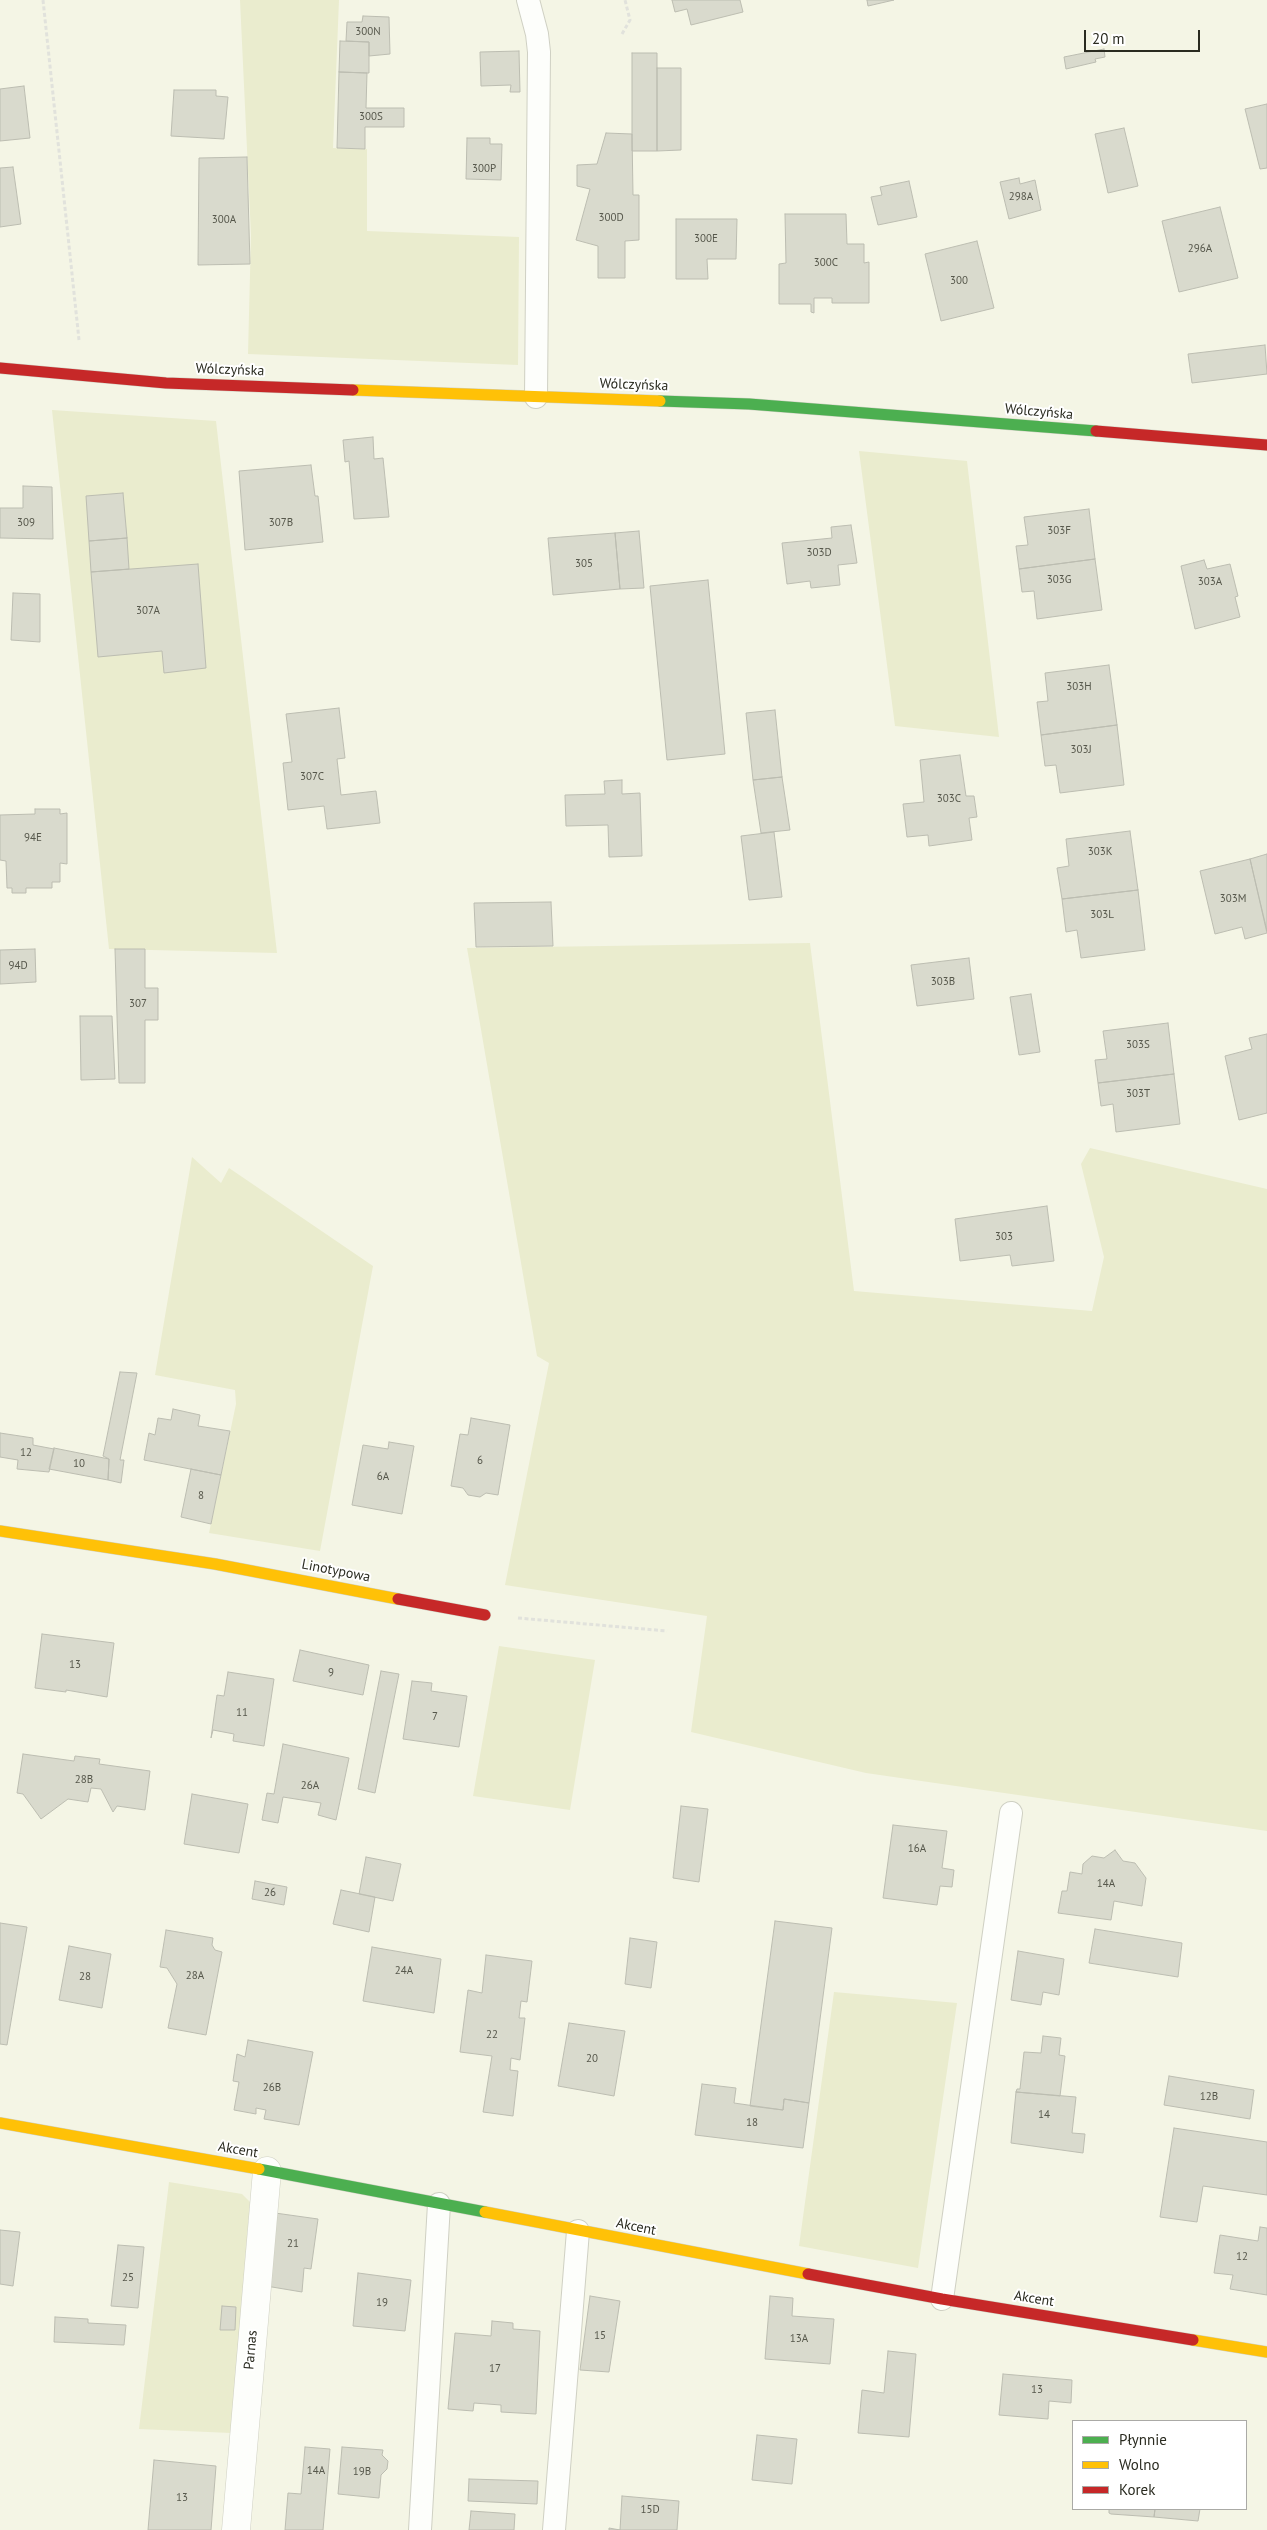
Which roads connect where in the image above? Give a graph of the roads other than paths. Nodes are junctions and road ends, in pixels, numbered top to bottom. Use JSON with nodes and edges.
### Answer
{"nodes":[{"id":1,"x":528,"y":0,"type":"edge"},
{"id":2,"x":0,"y":368,"type":"edge"},
{"id":3,"x":536,"y":397,"type":"junction"},
{"id":4,"x":1267,"y":445,"type":"edge"},
{"id":5,"x":0,"y":1531,"type":"edge"},
{"id":6,"x":485,"y":1615,"type":"road end"},
{"id":7,"x":1011,"y":1814,"type":"dead end"},
{"id":8,"x":0,"y":2123,"type":"edge"},
{"id":9,"x":267,"y":2171,"type":"junction"},
{"id":10,"x":439,"y":2204,"type":"junction"},
{"id":11,"x":578,"y":2231,"type":"junction"},
{"id":12,"x":942,"y":2299,"type":"junction"},
{"id":13,"x":1267,"y":2352,"type":"edge"},
{"id":14,"x":236,"y":2530,"type":"edge"},
{"id":15,"x":420,"y":2530,"type":"edge"},
{"id":16,"x":554,"y":2530,"type":"edge"}],
"edges":[{"from":1,"to":3,"type":"lane"},
{"from":2,"to":3,"type":"street","name":"Wólczyńska"},
{"from":3,"to":4,"type":"street","name":"Wólczyńska"},
{"from":5,"to":6,"type":"street","name":"Linotypowa"},
{"from":7,"to":12,"type":"lane"},
{"from":8,"to":9,"type":"street","name":"Akcent"},
{"from":9,"to":10,"type":"street","name":"Akcent"},
{"from":9,"to":14,"type":"street","name":"Parnas"},
{"from":10,"to":11,"type":"street","name":"Akcent"},
{"from":10,"to":15,"type":"lane"},
{"from":11,"to":12,"type":"street","name":"Akcent"},
{"from":11,"to":16,"type":"lane"},
{"from":12,"to":13,"type":"street","name":"Akcent"}]}
